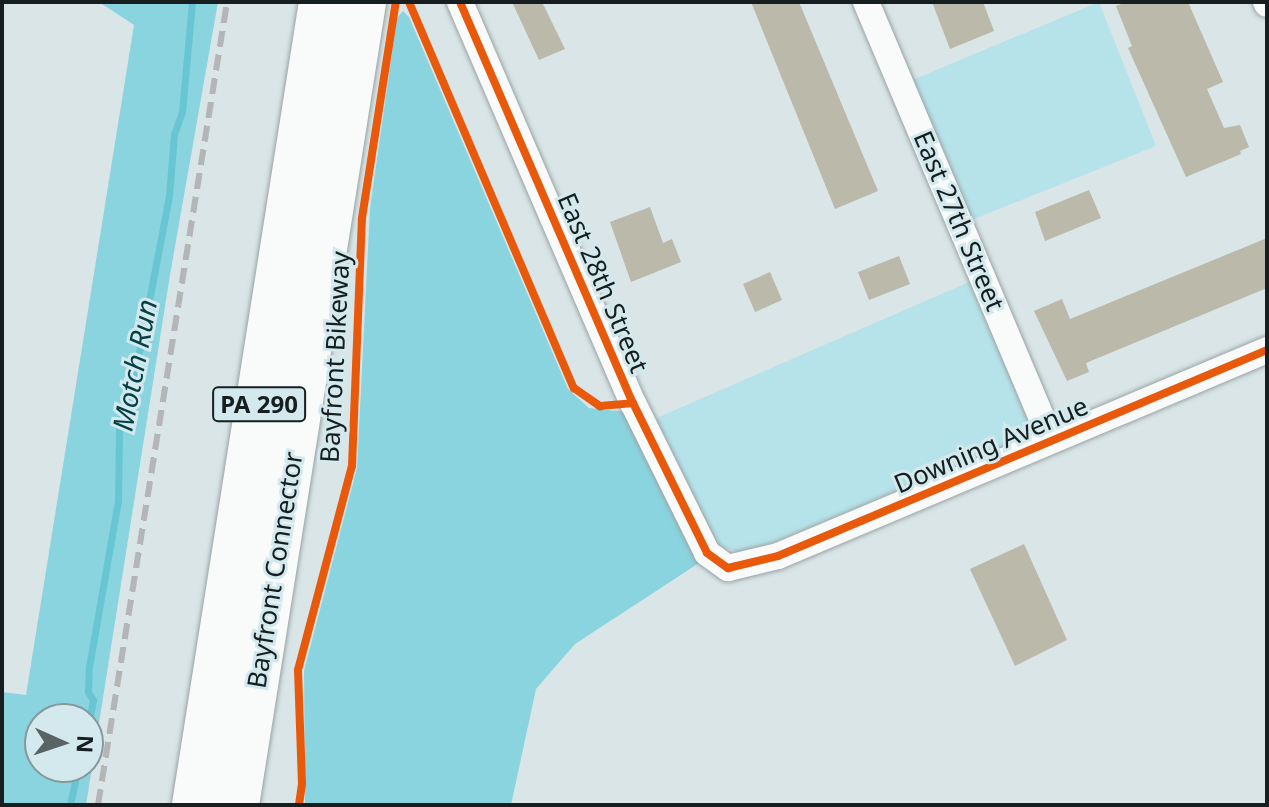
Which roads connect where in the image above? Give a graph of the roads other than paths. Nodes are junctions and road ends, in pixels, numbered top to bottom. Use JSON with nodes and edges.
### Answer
{"nodes":[{"id":1,"x":321,"y":2,"type":"edge"},
{"id":2,"x":364,"y":2,"type":"edge"},
{"id":3,"x":460,"y":2,"type":"edge"},
{"id":4,"x":866,"y":2,"type":"edge"},
{"id":5,"x":1267,"y":350,"type":"edge"},
{"id":6,"x":1051,"y":440,"type":"junction"},
{"id":7,"x":728,"y":568,"type":"joint"},
{"id":8,"x":194,"y":805,"type":"edge"},
{"id":9,"x":237,"y":805,"type":"edge"}],
"edges":[{"from":1,"to":8,"type":"highway","name":"Bayfront Connector","number":"PA 290"},
{"from":2,"to":9,"type":"highway","name":"Bayfront Connector","number":"PA 290"},
{"from":3,"to":7,"type":"street","name":"East 28th Street"},
{"from":4,"to":6,"type":"street","name":"East 27th Street"},
{"from":5,"to":6,"type":"street","name":"Downing Avenue"},
{"from":6,"to":7,"type":"street","name":"Downing Avenue"}]}
